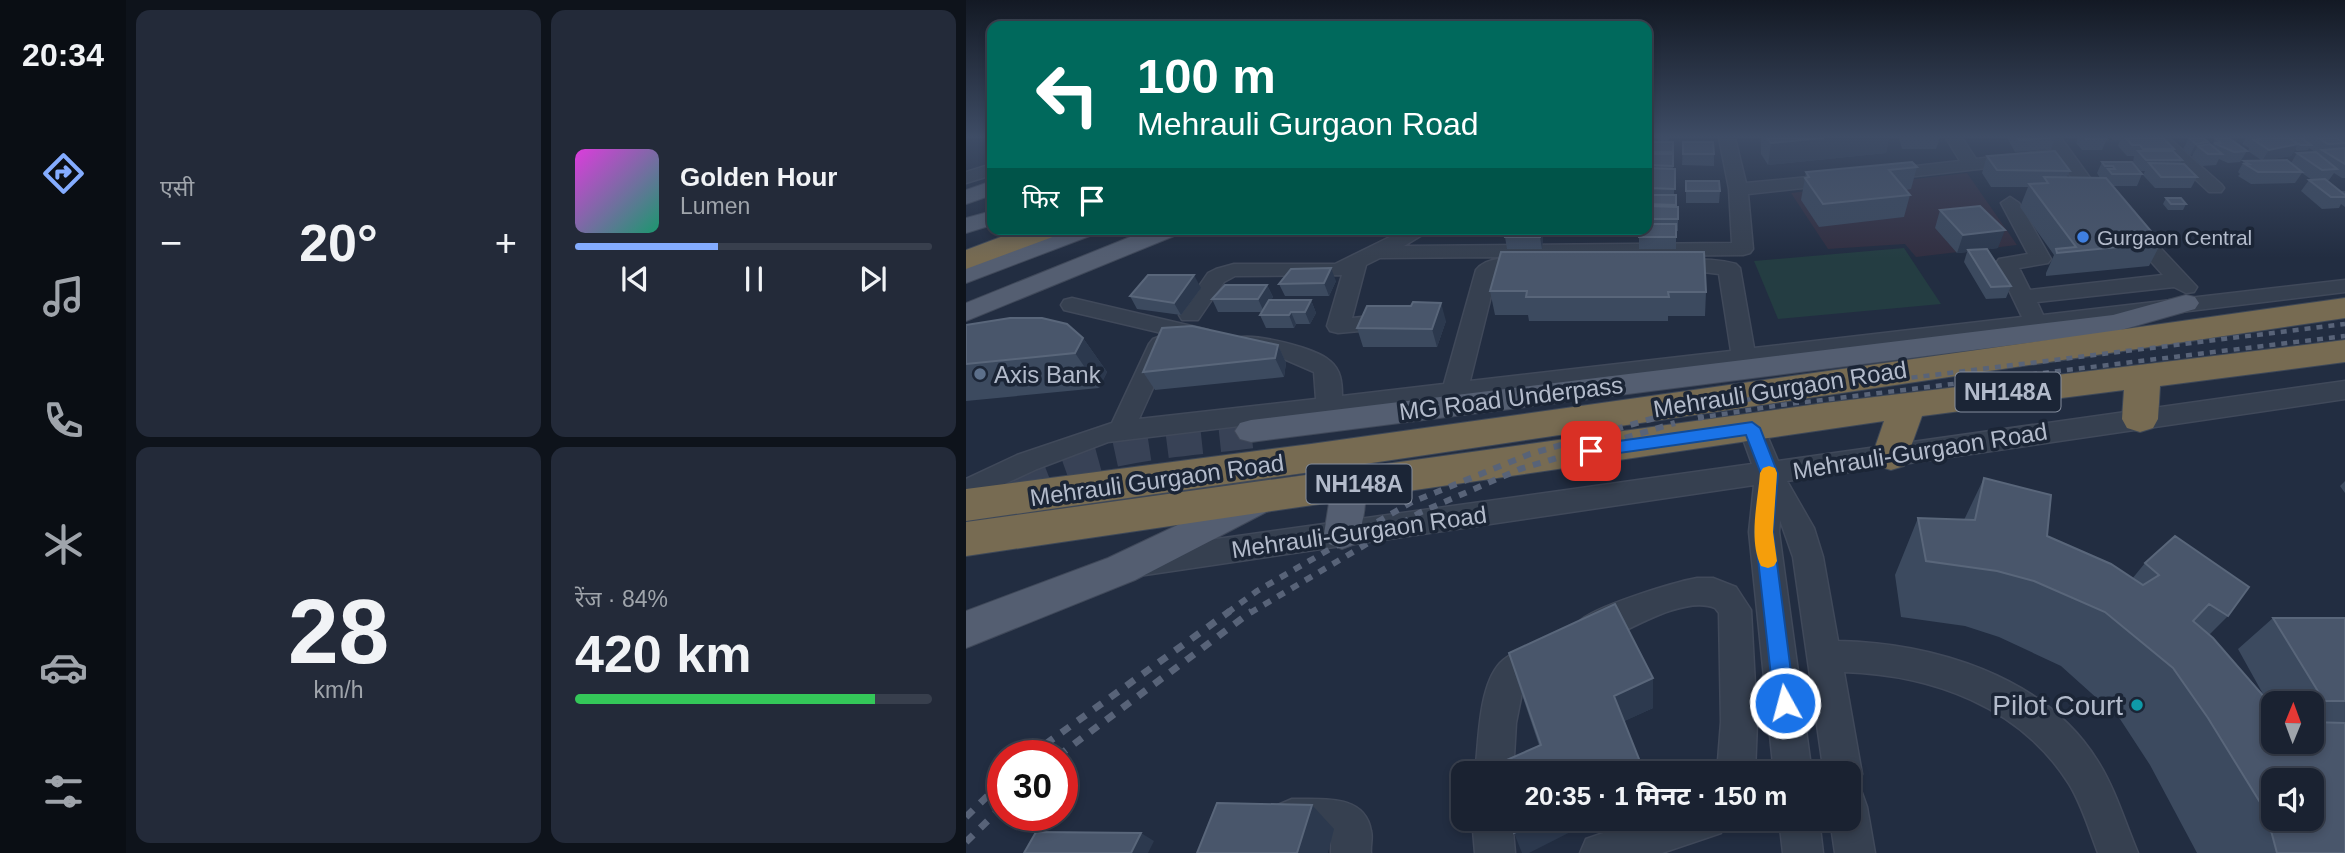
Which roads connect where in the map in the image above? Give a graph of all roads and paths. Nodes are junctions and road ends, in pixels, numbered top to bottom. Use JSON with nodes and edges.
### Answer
{"nodes":[{"id":1,"x":1736,"y":178,"type":"edge"},
{"id":2,"x":1852,"y":178,"type":"edge"},
{"id":3,"x":2080,"y":178,"type":"edge"},
{"id":4,"x":2204,"y":178,"type":"edge"},
{"id":5,"x":2215,"y":188,"type":"dead end"},
{"id":6,"x":1738,"y":189,"type":"junction"},
{"id":7,"x":987,"y":190,"type":"edge"},
{"id":8,"x":2049,"y":190,"type":"edge"},
{"id":9,"x":2014,"y":195,"type":"dead end"},
{"id":10,"x":966,"y":197,"type":"edge"},
{"id":11,"x":2114,"y":209,"type":"edge"},
{"id":12,"x":1032,"y":235,"type":"edge"},
{"id":13,"x":1071,"y":235,"type":"edge"},
{"id":14,"x":1119,"y":235,"type":"edge"},
{"id":15,"x":1156,"y":235,"type":"edge"},
{"id":16,"x":1410,"y":235,"type":"edge"},
{"id":17,"x":1483,"y":235,"type":"edge"},
{"id":18,"x":1631,"y":235,"type":"edge"},
{"id":19,"x":1742,"y":249,"type":"junction"},
{"id":20,"x":1377,"y":252,"type":"junction"},
{"id":21,"x":1478,"y":252,"type":"junction"},
{"id":22,"x":1631,"y":252,"type":"junction"},
{"id":23,"x":966,"y":260,"type":"edge"},
{"id":24,"x":1356,"y":263,"type":"junction"},
{"id":25,"x":966,"y":275,"type":"edge"},
{"id":26,"x":2345,"y":286,"type":"edge"},
{"id":27,"x":2189,"y":294,"type":"junction"},
{"id":28,"x":966,"y":295,"type":"edge"},
{"id":29,"x":2023,"y":297,"type":"junction"},
{"id":30,"x":1072,"y":305,"type":"dead end"},
{"id":31,"x":2345,"y":308,"type":"edge"},
{"id":32,"x":966,"y":313,"type":"edge"},
{"id":33,"x":1190,"y":315,"type":"dead end"},
{"id":34,"x":1402,"y":320,"type":"edge"},
{"id":35,"x":2035,"y":321,"type":"junction"},
{"id":36,"x":1168,"y":328,"type":"junction"},
{"id":37,"x":2345,"y":351,"type":"edge"},
{"id":38,"x":1749,"y":356,"type":"junction"},
{"id":39,"x":2143,"y":376,"type":"junction"},
{"id":40,"x":2345,"y":390,"type":"edge"},
{"id":41,"x":1455,"y":391,"type":"junction"},
{"id":42,"x":1907,"y":405,"type":"junction"},
{"id":43,"x":1329,"y":406,"type":"junction"},
{"id":44,"x":2140,"y":419,"type":"junction"},
{"id":45,"x":1752,"y":428,"type":"junction"},
{"id":46,"x":1121,"y":431,"type":"junction"},
{"id":47,"x":1251,"y":431,"type":"tunnel mouth"},
{"id":48,"x":1891,"y":456,"type":"junction"},
{"id":49,"x":1769,"y":474,"type":"junction"},
{"id":50,"x":1349,"y":485,"type":"junction"},
{"id":51,"x":966,"y":491,"type":"edge"},
{"id":52,"x":1262,"y":498,"type":"junction"},
{"id":53,"x":966,"y":505,"type":"edge"},
{"id":54,"x":1342,"y":534,"type":"junction"},
{"id":55,"x":966,"y":539,"type":"edge"},
{"id":56,"x":1134,"y":564,"type":"junction"},
{"id":57,"x":966,"y":630,"type":"edge"},
{"id":58,"x":1736,"y":655,"type":"junction"},
{"id":59,"x":1779,"y":656,"type":"junction"},
{"id":60,"x":1824,"y":656,"type":"junction"},
{"id":61,"x":1496,"y":761,"type":"edge"},
{"id":62,"x":1737,"y":761,"type":"edge"},
{"id":63,"x":1791,"y":761,"type":"edge"},
{"id":64,"x":1841,"y":761,"type":"edge"},
{"id":65,"x":1260,"y":818,"type":"edge"},
{"id":66,"x":1493,"y":831,"type":"edge"},
{"id":67,"x":1669,"y":831,"type":"edge"},
{"id":68,"x":1800,"y":831,"type":"edge"},
{"id":69,"x":1852,"y":831,"type":"edge"},
{"id":70,"x":1351,"y":853,"type":"edge"},
{"id":71,"x":1495,"y":853,"type":"edge"},
{"id":72,"x":1600,"y":853,"type":"edge"},
{"id":73,"x":1803,"y":853,"type":"edge"},
{"id":74,"x":1855,"y":853,"type":"edge"},
{"id":75,"x":2118,"y":853,"type":"edge"}],
"edges":[{"from":1,"to":6,"type":"street"},
{"from":2,"to":6,"type":"street"},
{"from":3,"to":8,"type":"street"},
{"from":4,"to":5,"type":"street"},
{"from":6,"to":19,"type":"street"},
{"from":7,"to":10,"type":"main road"},
{"from":9,"to":29,"type":"street"},
{"from":11,"to":27,"type":"street"},
{"from":12,"to":23,"type":"highway"},
{"from":13,"to":25,"type":"main road"},
{"from":14,"to":28,"type":"main road"},
{"from":15,"to":32,"type":"main road"},
{"from":16,"to":20,"type":"street"},
{"from":17,"to":21,"type":"street"},
{"from":18,"to":22,"type":"street"},
{"from":19,"to":22,"type":"street"},
{"from":19,"to":38,"type":"street"},
{"from":20,"to":21,"type":"street"},
{"from":20,"to":24,"type":"street"},
{"from":21,"to":22,"type":"street"},
{"from":24,"to":33,"type":"street"},
{"from":24,"to":34,"type":"street"},
{"from":26,"to":27,"type":"street"},
{"from":27,"to":29,"type":"street"},
{"from":27,"to":35,"type":"street"},
{"from":27,"to":47,"type":"main road","name":"MG Road Underpass"},
{"from":29,"to":35,"type":"street"},
{"from":30,"to":36,"type":"street"},
{"from":31,"to":53,"type":"highway","name":"Mehrauli Gurgaon Road","number":"NH148A"},
{"from":35,"to":38,"type":"street"},
{"from":36,"to":43,"type":"street"},
{"from":36,"to":46,"type":"street"},
{"from":37,"to":39,"type":"highway","name":"Mehrauli Gurgaon Road","number":"NH148A"},
{"from":38,"to":41,"type":"street"},
{"from":38,"to":41,"type":"street"},
{"from":39,"to":42,"type":"highway","name":"Mehrauli Gurgaon Road","number":"NH148A"},
{"from":39,"to":44,"type":"highway"},
{"from":40,"to":44,"type":"street","name":"Mehrauli-Gurgaon Road"},
{"from":41,"to":43,"type":"street"},
{"from":42,"to":45,"type":"highway","name":"Mehrauli Gurgaon Road","number":"NH148A"},
{"from":42,"to":48,"type":"highway"},
{"from":43,"to":46,"type":"street"},
{"from":44,"to":48,"type":"street","name":"Mehrauli-Gurgaon Road"},
{"from":45,"to":49,"type":"street"},
{"from":45,"to":50,"type":"highway","name":"Mehrauli Gurgaon Road","number":"NH148A"},
{"from":46,"to":51,"type":"street"},
{"from":48,"to":49,"type":"street","name":"Mehrauli-Gurgaon Road"},
{"from":49,"to":54,"type":"street","name":"Mehrauli-Gurgaon Road"},
{"from":49,"to":59,"type":"street"},
{"from":49,"to":60,"type":"street"},
{"from":50,"to":52,"type":"highway","name":"Mehrauli Gurgaon Road","number":"NH148A"},
{"from":50,"to":54,"type":"main road"},
{"from":52,"to":55,"type":"highway","name":"Mehrauli Gurgaon Road","number":"NH148A"},
{"from":52,"to":56,"type":"main road"},
{"from":54,"to":56,"type":"street","name":"Mehrauli-Gurgaon Road"},
{"from":56,"to":57,"type":"main road"},
{"from":58,"to":59,"type":"street"},
{"from":58,"to":61,"type":"street"},
{"from":58,"to":62,"type":"street"},
{"from":59,"to":63,"type":"street"},
{"from":60,"to":64,"type":"street"},
{"from":60,"to":75,"type":"street"},
{"from":65,"to":70,"type":"street"},
{"from":66,"to":71,"type":"street"},
{"from":67,"to":72,"type":"street"},
{"from":68,"to":73,"type":"street"},
{"from":69,"to":74,"type":"street"}]}
